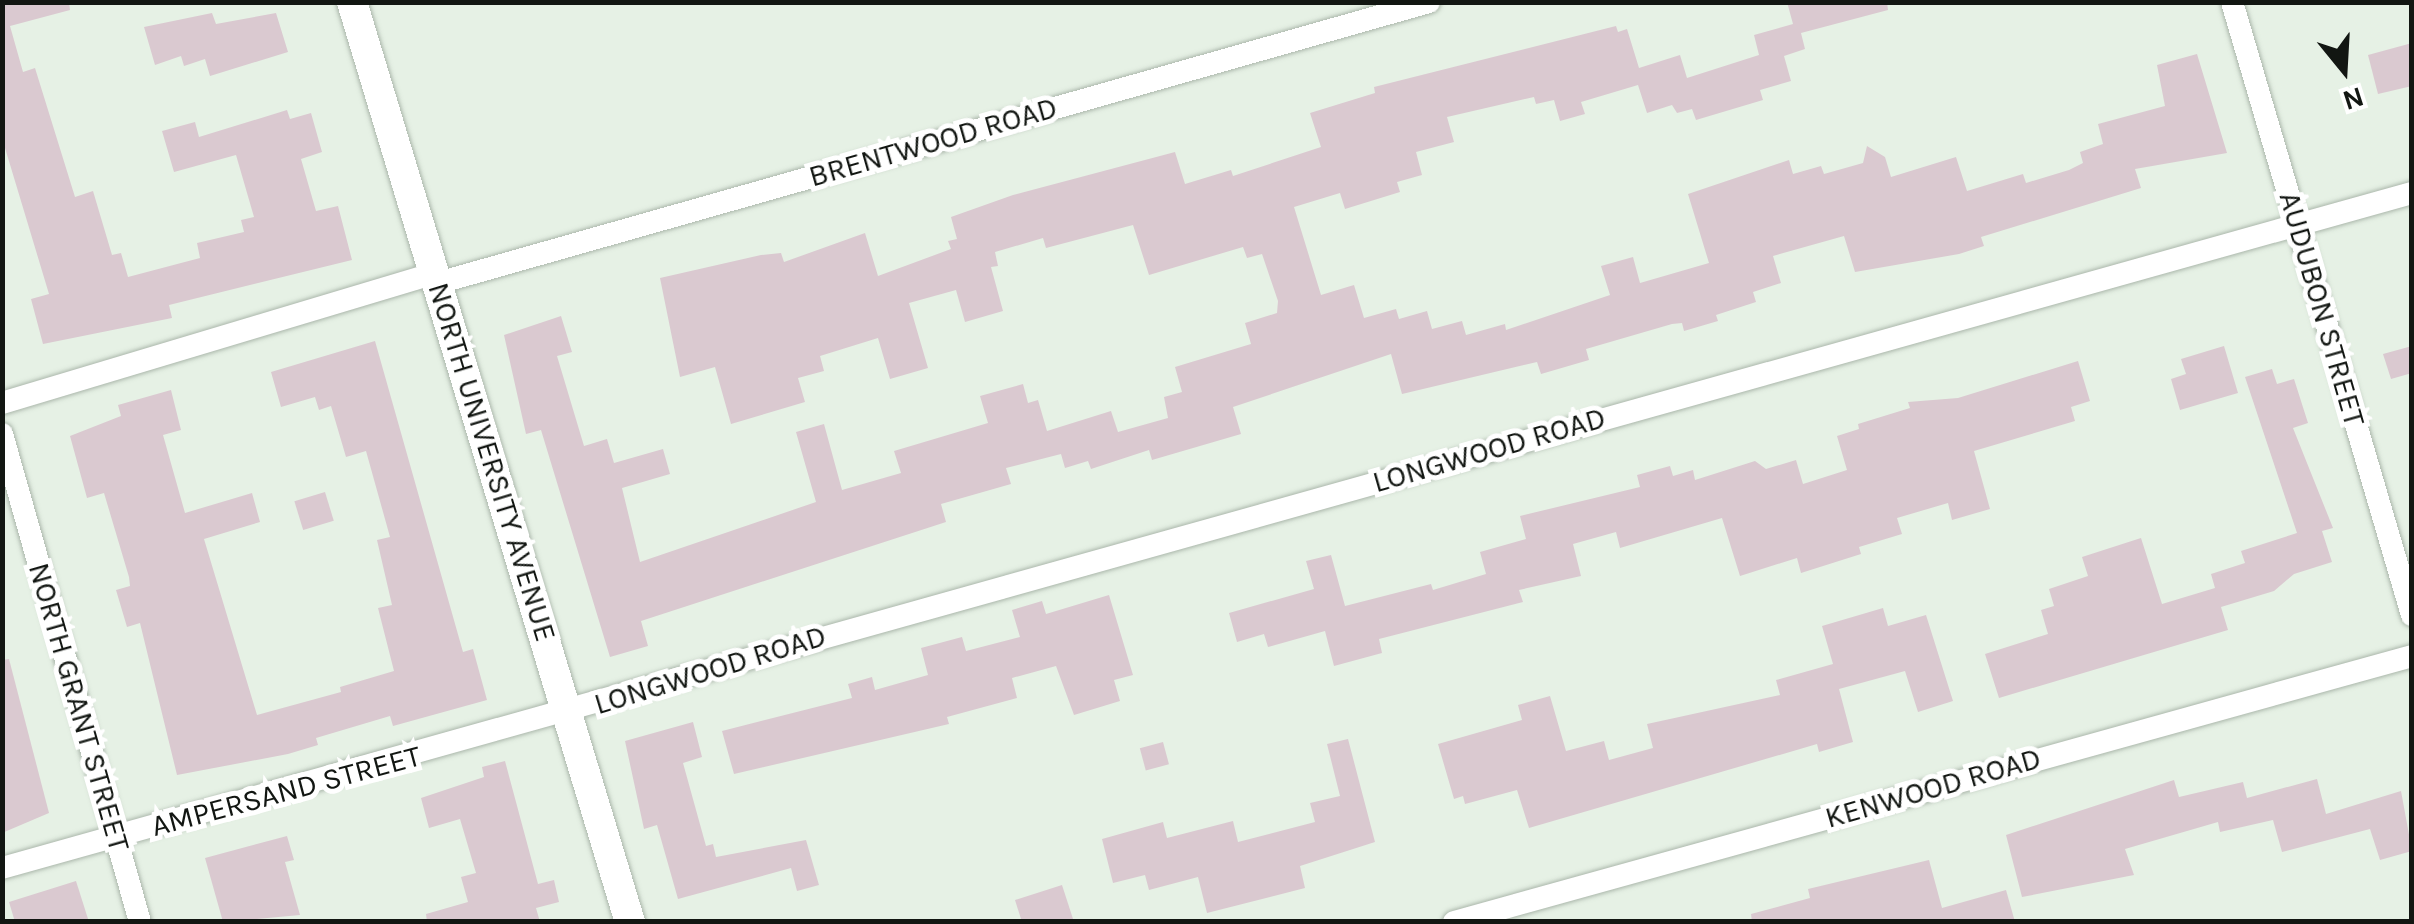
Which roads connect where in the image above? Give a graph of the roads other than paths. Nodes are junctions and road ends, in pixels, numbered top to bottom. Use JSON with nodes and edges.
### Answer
{"nodes":[{"id":1,"x":352,"y":2,"type":"edge"},
{"id":2,"x":1428,"y":2,"type":"edge"},
{"id":3,"x":2232,"y":2,"type":"edge"},
{"id":4,"x":2412,"y":192,"type":"edge"},
{"id":5,"x":2299,"y":226,"type":"junction"},
{"id":6,"x":436,"y":278,"type":"junction"},
{"id":7,"x":2,"y":403,"type":"edge"},
{"id":8,"x":2,"y":434,"type":"edge"},
{"id":9,"x":2412,"y":616,"type":"edge"},
{"id":10,"x":2412,"y":656,"type":"edge"},
{"id":11,"x":568,"y":712,"type":"junction"},
{"id":12,"x":115,"y":836,"type":"junction"},
{"id":13,"x":2,"y":868,"type":"edge"},
{"id":14,"x":140,"y":922,"type":"edge"},
{"id":15,"x":630,"y":922,"type":"edge"},
{"id":16,"x":1454,"y":922,"type":"edge"}],
"edges":[{"from":1,"to":6,"type":"street","name":"NORTH UNIVERSITY AVENUE"},
{"from":2,"to":6,"type":"street","name":"BRENTWOOD ROAD"},
{"from":3,"to":5,"type":"street","name":"AUDUBON STREET"},
{"from":4,"to":5,"type":"street","name":"LONGWOOD ROAD"},
{"from":5,"to":9,"type":"street","name":"AUDUBON STREET"},
{"from":5,"to":11,"type":"street","name":"LONGWOOD ROAD"},
{"from":6,"to":7,"type":"street","name":"BRENTWOOD ROAD"},
{"from":6,"to":11,"type":"street","name":"NORTH UNIVERSITY AVENUE"},
{"from":8,"to":12,"type":"street","name":"NORTH GRANT STREET"},
{"from":10,"to":16,"type":"street","name":"KENWOOD ROAD"},
{"from":11,"to":12,"type":"street","name":"AMPERSAND STREET"},
{"from":11,"to":15,"type":"street","name":"NORTH UNIVERSITY AVENUE"},
{"from":12,"to":13,"type":"street","name":"AMPERSAND STREET"},
{"from":12,"to":14,"type":"street","name":"NORTH GRANT STREET"}]}
